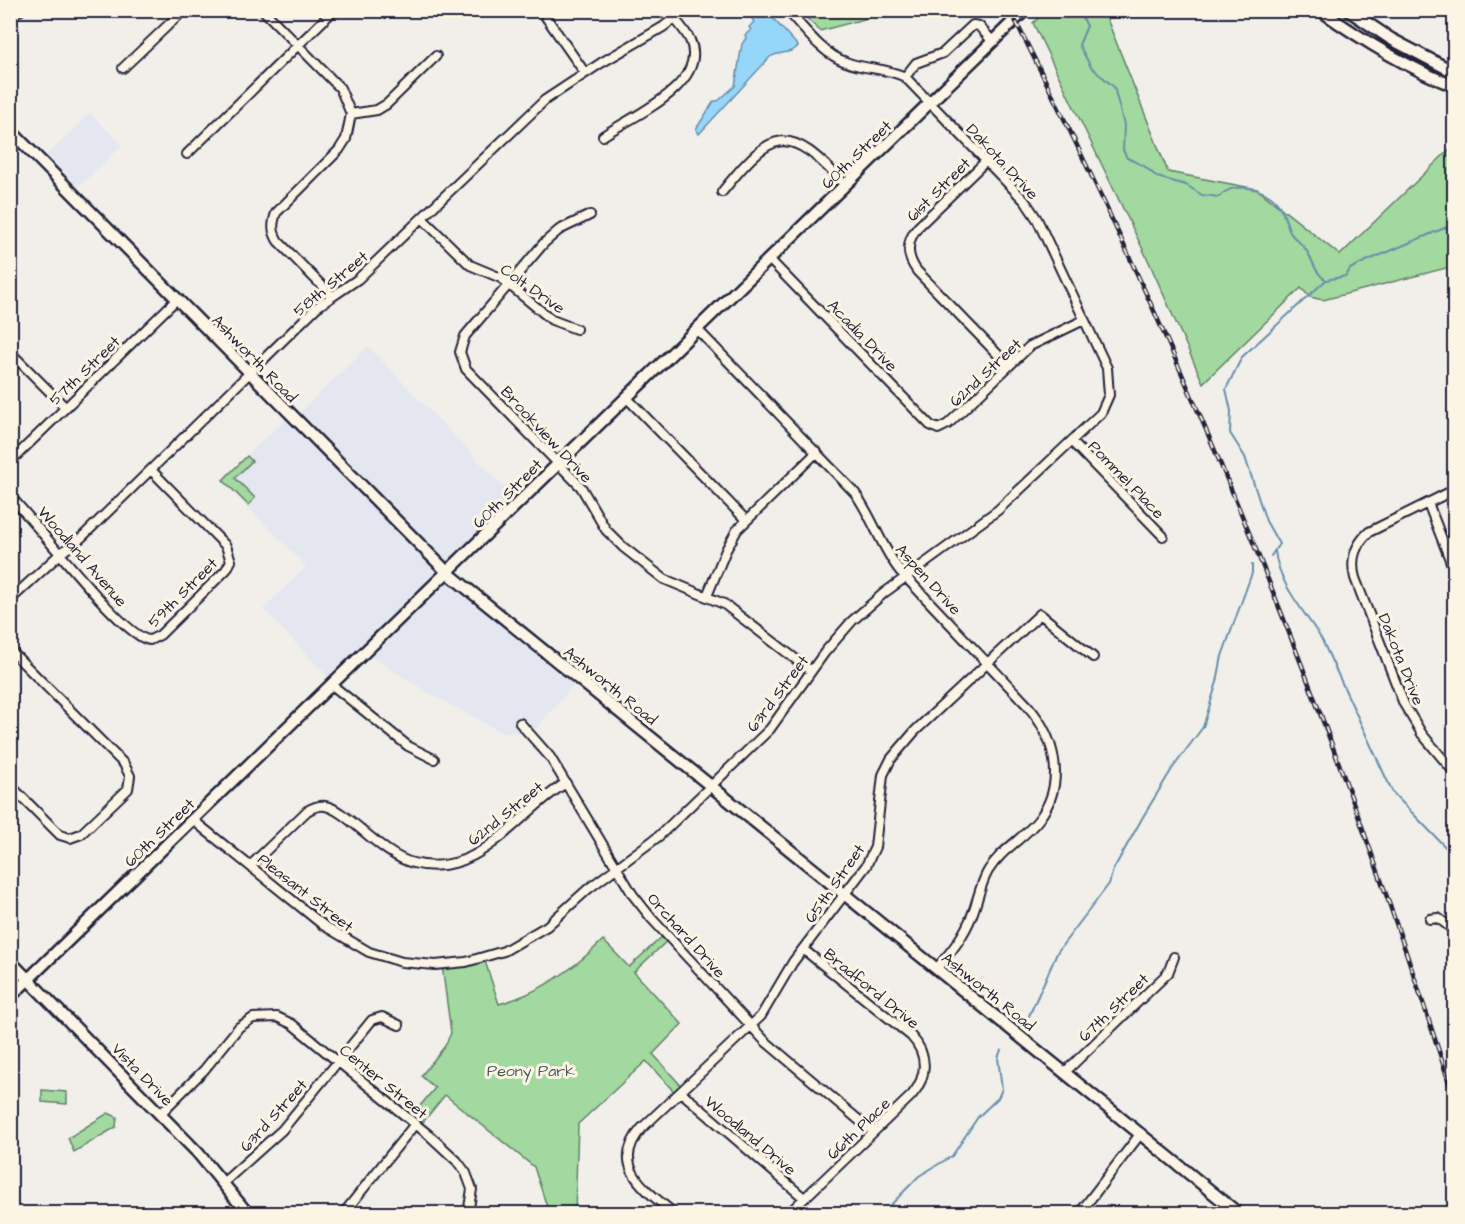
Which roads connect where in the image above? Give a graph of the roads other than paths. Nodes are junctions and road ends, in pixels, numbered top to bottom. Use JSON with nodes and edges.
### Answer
{"nodes":[{"id":1,"x":21,"y":10,"type":"edge"},
{"id":2,"x":184,"y":10,"type":"edge"},
{"id":3,"x":263,"y":10,"type":"edge"},
{"id":4,"x":334,"y":10,"type":"edge"},
{"id":5,"x":541,"y":10,"type":"edge"},
{"id":6,"x":667,"y":10,"type":"edge"},
{"id":7,"x":685,"y":10,"type":"edge"},
{"id":8,"x":787,"y":10,"type":"edge"},
{"id":9,"x":1025,"y":10,"type":"edge"},
{"id":10,"x":1320,"y":10,"type":"edge"},
{"id":11,"x":1348,"y":10,"type":"edge"},
{"id":12,"x":10,"y":15,"type":"edge"},
{"id":13,"x":675,"y":19,"type":"junction"},
{"id":14,"x":993,"y":42,"type":"junction"},
{"id":15,"x":298,"y":46,"type":"junction"},
{"id":16,"x":436,"y":56,"type":"dead end"},
{"id":17,"x":123,"y":68,"type":"dead end"},
{"id":18,"x":1455,"y":72,"type":"edge"},
{"id":19,"x":585,"y":73,"type":"junction"},
{"id":20,"x":905,"y":77,"type":"junction"},
{"id":21,"x":1455,"y":86,"type":"edge"},
{"id":22,"x":930,"y":103,"type":"junction"},
{"id":23,"x":351,"y":114,"type":"junction"},
{"id":24,"x":10,"y":130,"type":"edge"},
{"id":25,"x":603,"y":136,"type":"dead end"},
{"id":26,"x":187,"y":154,"type":"dead end"},
{"id":27,"x":986,"y":161,"type":"junction"},
{"id":28,"x":845,"y":185,"type":"junction"},
{"id":29,"x":722,"y":192,"type":"dead end"},
{"id":30,"x":590,"y":215,"type":"dead end"},
{"id":31,"x":422,"y":218,"type":"junction"},
{"id":32,"x":769,"y":259,"type":"junction"},
{"id":33,"x":509,"y":284,"type":"junction"},
{"id":34,"x":332,"y":297,"type":"junction"},
{"id":35,"x":177,"y":299,"type":"junction"},
{"id":36,"x":1084,"y":320,"type":"junction"},
{"id":37,"x":576,"y":329,"type":"dead end"},
{"id":38,"x":697,"y":329,"type":"junction"},
{"id":39,"x":10,"y":352,"type":"edge"},
{"id":40,"x":1009,"y":366,"type":"junction"},
{"id":41,"x":250,"y":374,"type":"junction"},
{"id":42,"x":626,"y":397,"type":"junction"},
{"id":43,"x":1105,"y":405,"type":"joint"},
{"id":44,"x":65,"y":407,"type":"junction"},
{"id":45,"x":938,"y":429,"type":"joint"},
{"id":46,"x":1072,"y":442,"type":"junction"},
{"id":47,"x":816,"y":452,"type":"junction"},
{"id":48,"x":10,"y":462,"type":"edge"},
{"id":49,"x":558,"y":463,"type":"junction"},
{"id":50,"x":151,"y":470,"type":"junction"},
{"id":51,"x":1454,"y":490,"type":"edge"},
{"id":52,"x":10,"y":496,"type":"edge"},
{"id":53,"x":1428,"y":503,"type":"junction"},
{"id":54,"x":746,"y":520,"type":"junction"},
{"id":55,"x":1163,"y":536,"type":"dead end"},
{"id":56,"x":61,"y":553,"type":"junction"},
{"id":57,"x":1455,"y":570,"type":"edge"},
{"id":58,"x":448,"y":573,"type":"junction"},
{"id":59,"x":906,"y":578,"type":"junction"},
{"id":60,"x":707,"y":596,"type":"junction"},
{"id":61,"x":10,"y":600,"type":"edge"},
{"id":62,"x":136,"y":635,"type":"joint"},
{"id":63,"x":10,"y":650,"type":"edge"},
{"id":64,"x":1093,"y":657,"type":"dead end"},
{"id":65,"x":987,"y":664,"type":"junction"},
{"id":66,"x":811,"y":671,"type":"junction"},
{"id":67,"x":332,"y":685,"type":"junction"},
{"id":68,"x":520,"y":723,"type":"dead end"},
{"id":69,"x":434,"y":759,"type":"dead end"},
{"id":70,"x":1455,"y":772,"type":"edge"},
{"id":71,"x":566,"y":783,"type":"junction"},
{"id":72,"x":10,"y":785,"type":"edge"},
{"id":73,"x":711,"y":786,"type":"junction"},
{"id":74,"x":193,"y":820,"type":"junction"},
{"id":75,"x":250,"y":866,"type":"junction"},
{"id":76,"x":616,"y":867,"type":"junction"},
{"id":77,"x":846,"y":895,"type":"junction"},
{"id":78,"x":1430,"y":919,"type":"dead end"},
{"id":79,"x":1455,"y":930,"type":"edge"},
{"id":80,"x":802,"y":949,"type":"junction"},
{"id":81,"x":1174,"y":957,"type":"dead end"},
{"id":82,"x":10,"y":961,"type":"edge"},
{"id":83,"x":415,"y":963,"type":"joint"},
{"id":84,"x":937,"y":968,"type":"junction"},
{"id":85,"x":29,"y":979,"type":"junction"},
{"id":86,"x":10,"y":997,"type":"edge"},
{"id":87,"x":399,"y":1025,"type":"dead end"},
{"id":88,"x":751,"y":1027,"type":"junction"},
{"id":89,"x":921,"y":1051,"type":"joint"},
{"id":90,"x":338,"y":1061,"type":"junction"},
{"id":91,"x":1065,"y":1072,"type":"junction"},
{"id":92,"x":681,"y":1092,"type":"junction"},
{"id":93,"x":160,"y":1114,"type":"junction"},
{"id":94,"x":415,"y":1124,"type":"junction"},
{"id":95,"x":873,"y":1132,"type":"junction"},
{"id":96,"x":1141,"y":1133,"type":"junction"},
{"id":97,"x":224,"y":1182,"type":"junction"},
{"id":98,"x":804,"y":1198,"type":"junction"},
{"id":99,"x":248,"y":1214,"type":"edge"},
{"id":100,"x":343,"y":1214,"type":"edge"},
{"id":101,"x":468,"y":1214,"type":"edge"},
{"id":102,"x":675,"y":1214,"type":"edge"},
{"id":103,"x":788,"y":1214,"type":"edge"},
{"id":104,"x":1079,"y":1214,"type":"edge"},
{"id":105,"x":1239,"y":1214,"type":"edge"}],
"edges":[{"from":1,"to":12,"type":"street"},
{"from":2,"to":17,"type":"street"},
{"from":3,"to":15,"type":"street"},
{"from":4,"to":15,"type":"street"},
{"from":5,"to":19,"type":"street"},
{"from":6,"to":13,"type":"street"},
{"from":7,"to":13,"type":"street","name":"58th Street"},
{"from":8,"to":20,"type":"street","name":"Dakota Drive"},
{"from":9,"to":14,"type":"main road","name":"60th Street"},
{"from":10,"to":21,"type":"main road"},
{"from":11,"to":18,"type":"main road"},
{"from":13,"to":19,"type":"street","name":"58th Street"},
{"from":13,"to":25,"type":"street"},
{"from":14,"to":20,"type":"street"},
{"from":14,"to":22,"type":"main road","name":"60th Street"},
{"from":15,"to":23,"type":"street"},
{"from":15,"to":26,"type":"street"},
{"from":16,"to":23,"type":"street"},
{"from":19,"to":31,"type":"street","name":"58th Street"},
{"from":20,"to":22,"type":"street","name":"Dakota Drive"},
{"from":22,"to":27,"type":"street","name":"Dakota Drive"},
{"from":22,"to":28,"type":"main road","name":"60th Street"},
{"from":23,"to":34,"type":"street"},
{"from":24,"to":35,"type":"main road","name":"Ashworth Road"},
{"from":27,"to":36,"type":"street","name":"Dakota Drive"},
{"from":27,"to":40,"type":"street","name":"61st Street"},
{"from":28,"to":29,"type":"street"},
{"from":28,"to":32,"type":"main road","name":"60th Street"},
{"from":30,"to":33,"type":"street"},
{"from":31,"to":33,"type":"street","name":"Colt Drive"},
{"from":31,"to":34,"type":"street","name":"58th Street"},
{"from":32,"to":38,"type":"main road","name":"60th Street"},
{"from":32,"to":45,"type":"street","name":"Acadia Drive"},
{"from":33,"to":37,"type":"street","name":"Colt Drive"},
{"from":33,"to":49,"type":"street","name":"Brookview Drive"},
{"from":34,"to":41,"type":"street","name":"58th Street"},
{"from":35,"to":41,"type":"main road","name":"Ashworth Road"},
{"from":35,"to":44,"type":"street","name":"57th Street"},
{"from":36,"to":40,"type":"street","name":"62nd Street"},
{"from":36,"to":43,"type":"street","name":"Dakota Drive"},
{"from":38,"to":42,"type":"main road","name":"60th Street"},
{"from":38,"to":47,"type":"street","name":"Aspen Drive"},
{"from":39,"to":44,"type":"street"},
{"from":40,"to":45,"type":"street","name":"62nd Street"},
{"from":41,"to":50,"type":"street","name":"58th Street"},
{"from":41,"to":58,"type":"main road","name":"Ashworth Road"},
{"from":42,"to":49,"type":"main road","name":"60th Street"},
{"from":42,"to":54,"type":"street"},
{"from":43,"to":46,"type":"street","name":"63rd Street"},
{"from":44,"to":48,"type":"street","name":"57th Street"},
{"from":46,"to":55,"type":"street","name":"Pommel Place"},
{"from":46,"to":59,"type":"street","name":"63rd Street"},
{"from":47,"to":54,"type":"street"},
{"from":47,"to":59,"type":"street","name":"Aspen Drive"},
{"from":49,"to":58,"type":"main road","name":"60th Street"},
{"from":49,"to":60,"type":"street","name":"Brookview Drive"},
{"from":50,"to":56,"type":"street","name":"58th Street"},
{"from":50,"to":62,"type":"street","name":"59th Street"},
{"from":51,"to":53,"type":"street"},
{"from":52,"to":56,"type":"street","name":"Woodland Avenue"},
{"from":53,"to":57,"type":"street"},
{"from":53,"to":70,"type":"street","name":"Dakota Drive"},
{"from":54,"to":60,"type":"street"},
{"from":56,"to":61,"type":"street","name":"58th Street"},
{"from":56,"to":62,"type":"street","name":"Woodland Avenue"},
{"from":58,"to":67,"type":"main road","name":"60th Street"},
{"from":58,"to":73,"type":"main road","name":"Ashworth Road"},
{"from":59,"to":65,"type":"street","name":"Aspen Drive"},
{"from":59,"to":66,"type":"street","name":"63rd Street"},
{"from":60,"to":66,"type":"street","name":"Brookview Drive"},
{"from":63,"to":72,"type":"street"},
{"from":64,"to":65,"type":"street","name":"65th Street"},
{"from":65,"to":77,"type":"street","name":"65th Street"},
{"from":65,"to":84,"type":"street","name":"Aspen Drive"},
{"from":66,"to":73,"type":"street","name":"63rd Street"},
{"from":67,"to":69,"type":"street"},
{"from":67,"to":74,"type":"main road","name":"60th Street"},
{"from":68,"to":71,"type":"street","name":"Orchard Drive"},
{"from":71,"to":75,"type":"street","name":"62nd Street"},
{"from":71,"to":76,"type":"street","name":"Orchard Drive"},
{"from":73,"to":76,"type":"street","name":"63rd Street"},
{"from":73,"to":77,"type":"main road","name":"Ashworth Road"},
{"from":74,"to":75,"type":"street","name":"Pleasant Street"},
{"from":74,"to":85,"type":"main road","name":"60th Street"},
{"from":75,"to":83,"type":"street","name":"Pleasant Street"},
{"from":76,"to":83,"type":"street","name":"63rd Street"},
{"from":76,"to":88,"type":"street","name":"Orchard Drive"},
{"from":77,"to":80,"type":"street","name":"65th Street"},
{"from":77,"to":84,"type":"main road","name":"Ashworth Road"},
{"from":78,"to":79,"type":"street"},
{"from":80,"to":88,"type":"street","name":"65th Street"},
{"from":80,"to":89,"type":"street","name":"Bradford Drive"},
{"from":81,"to":91,"type":"street","name":"67th Street"},
{"from":82,"to":85,"type":"main road","name":"Vista Drive"},
{"from":84,"to":91,"type":"main road","name":"Ashworth Road"},
{"from":85,"to":86,"type":"main road","name":"60th Street"},
{"from":85,"to":93,"type":"main road","name":"Vista Drive"},
{"from":87,"to":90,"type":"street","name":"63rd Street"},
{"from":88,"to":92,"type":"street","name":"65th Street"},
{"from":88,"to":95,"type":"street","name":"Orchard Drive"},
{"from":89,"to":95,"type":"street","name":"66th Place"},
{"from":90,"to":93,"type":"street","name":"Center Street"},
{"from":90,"to":94,"type":"street","name":"Center Street"},
{"from":90,"to":97,"type":"street","name":"63rd Street"},
{"from":91,"to":96,"type":"main road","name":"Ashworth Road"},
{"from":92,"to":98,"type":"street","name":"Woodland Drive"},
{"from":92,"to":102,"type":"street","name":"65th Street"},
{"from":93,"to":97,"type":"main road","name":"Vista Drive"},
{"from":94,"to":100,"type":"street"},
{"from":94,"to":101,"type":"street","name":"Center Street"},
{"from":95,"to":98,"type":"street","name":"66th Place"},
{"from":96,"to":104,"type":"street"},
{"from":96,"to":105,"type":"main road","name":"Ashworth Road"},
{"from":97,"to":99,"type":"main road","name":"Vista Drive"},
{"from":98,"to":103,"type":"street","name":"66th Place"}]}
